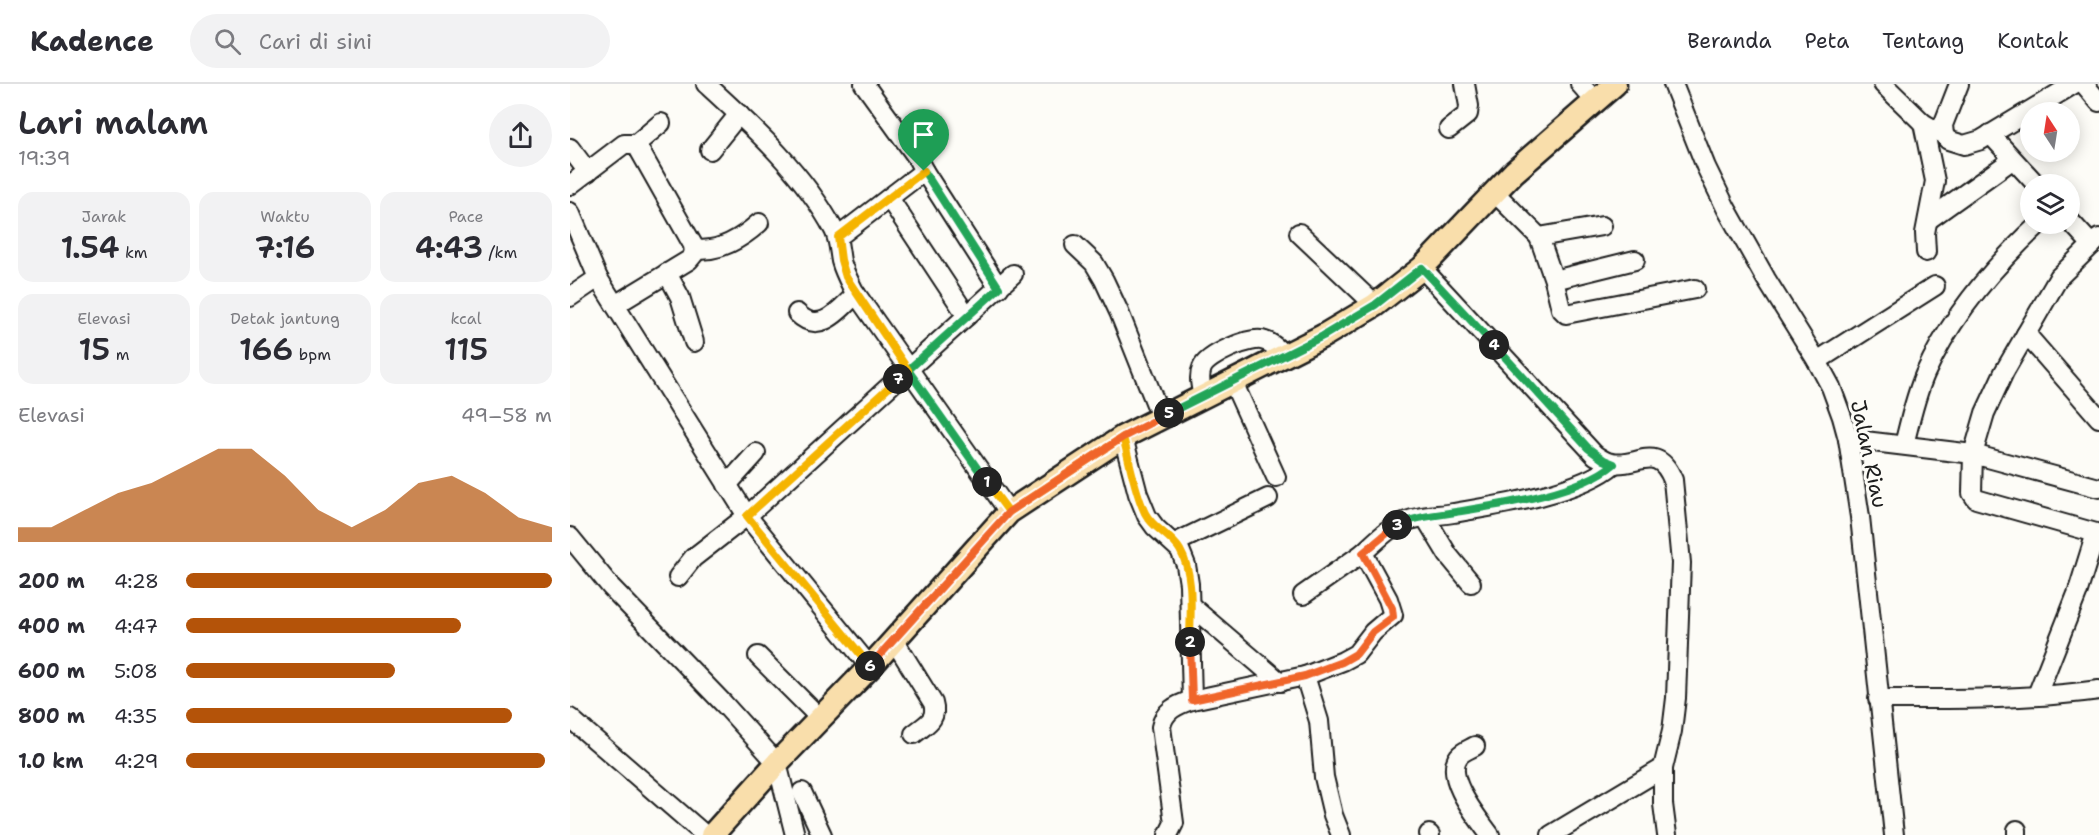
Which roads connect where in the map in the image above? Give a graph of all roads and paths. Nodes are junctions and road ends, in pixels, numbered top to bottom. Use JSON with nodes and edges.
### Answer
{"nodes":[{"id":1,"x":705,"y":84,"type":"edge"},
{"id":2,"x":864,"y":84,"type":"edge"},
{"id":3,"x":1465,"y":84,"type":"edge"},
{"id":4,"x":1580,"y":84,"type":"edge"},
{"id":5,"x":1615,"y":84,"type":"edge"},
{"id":6,"x":1672,"y":84,"type":"edge"},
{"id":7,"x":1883,"y":84,"type":"edge"},
{"id":8,"x":1959,"y":84,"type":"edge"},
{"id":9,"x":2074,"y":84,"type":"edge"},
{"id":10,"x":2084,"y":84,"type":"edge"},
{"id":11,"x":1596,"y":102,"type":"junction"},
{"id":12,"x":2099,"y":102,"type":"edge"},
{"id":13,"x":739,"y":114,"type":"junction"},
{"id":14,"x":661,"y":123,"type":"dead end"},
{"id":15,"x":1923,"y":123,"type":"junction"},
{"id":16,"x":1449,"y":129,"type":"dead end"},
{"id":17,"x":1990,"y":134,"type":"junction"},
{"id":18,"x":1944,"y":135,"type":"junction"},
{"id":19,"x":636,"y":144,"type":"junction"},
{"id":20,"x":570,"y":148,"type":"edge"},
{"id":21,"x":710,"y":150,"type":"dead end"},
{"id":22,"x":2012,"y":160,"type":"junction"},
{"id":23,"x":588,"y":171,"type":"junction"},
{"id":24,"x":924,"y":171,"type":"junction"},
{"id":25,"x":2026,"y":174,"type":"edge"},
{"id":26,"x":570,"y":185,"type":"edge"},
{"id":27,"x":1494,"y":192,"type":"junction"},
{"id":28,"x":889,"y":198,"type":"junction"},
{"id":29,"x":570,"y":212,"type":"edge"},
{"id":30,"x":1928,"y":220,"type":"junction"},
{"id":31,"x":759,"y":223,"type":"dead end"},
{"id":32,"x":1602,"y":226,"type":"dead end"},
{"id":33,"x":2080,"y":229,"type":"edge"},
{"id":34,"x":1299,"y":233,"type":"dead end"},
{"id":35,"x":2029,"y":234,"type":"edge"},
{"id":36,"x":838,"y":237,"type":"junction"},
{"id":37,"x":1539,"y":237,"type":"junction"},
{"id":38,"x":2095,"y":242,"type":"edge"},
{"id":39,"x":1076,"y":245,"type":"dead end"},
{"id":40,"x":694,"y":249,"type":"junction"},
{"id":41,"x":1926,"y":252,"type":"dead end"},
{"id":42,"x":1635,"y":260,"type":"dead end"},
{"id":43,"x":1422,"y":268,"type":"junction"},
{"id":44,"x":667,"y":273,"type":"junction"},
{"id":45,"x":1013,"y":274,"type":"dead end"},
{"id":46,"x":598,"y":278,"type":"junction"},
{"id":47,"x":1554,"y":280,"type":"junction"},
{"id":48,"x":1935,"y":286,"type":"dead end"},
{"id":49,"x":999,"y":288,"type":"junction"},
{"id":50,"x":1695,"y":289,"type":"dead end"},
{"id":51,"x":856,"y":294,"type":"junction"},
{"id":52,"x":570,"y":297,"type":"edge"},
{"id":53,"x":615,"y":305,"type":"junction"},
{"id":54,"x":1375,"y":305,"type":"junction"},
{"id":55,"x":796,"y":313,"type":"dead end"},
{"id":56,"x":967,"y":316,"type":"junction"},
{"id":57,"x":2026,"y":334,"type":"junction"},
{"id":58,"x":694,"y":342,"type":"dead end"},
{"id":59,"x":1284,"y":355,"type":"junction"},
{"id":60,"x":1817,"y":361,"type":"junction"},
{"id":61,"x":908,"y":370,"type":"junction"},
{"id":62,"x":1233,"y":382,"type":"junction"},
{"id":63,"x":1203,"y":397,"type":"junction"},
{"id":64,"x":1161,"y":417,"type":"junction"},
{"id":65,"x":2099,"y":418,"type":"edge"},
{"id":66,"x":1123,"y":437,"type":"junction"},
{"id":67,"x":1848,"y":438,"type":"junction"},
{"id":68,"x":1904,"y":445,"type":"junction"},
{"id":69,"x":756,"y":453,"type":"dead end"},
{"id":70,"x":1973,"y":454,"type":"junction"},
{"id":71,"x":1614,"y":464,"type":"junction"},
{"id":72,"x":1276,"y":477,"type":"dead end"},
{"id":73,"x":727,"y":485,"type":"junction"},
{"id":74,"x":2099,"y":489,"type":"edge"},
{"id":75,"x":1268,"y":498,"type":"dead end"},
{"id":76,"x":1009,"y":512,"type":"junction"},
{"id":77,"x":747,"y":516,"type":"junction"},
{"id":78,"x":1425,"y":517,"type":"junction"},
{"id":79,"x":2098,"y":528,"type":"edge"},
{"id":80,"x":570,"y":537,"type":"edge"},
{"id":81,"x":1175,"y":543,"type":"junction"},
{"id":82,"x":1363,"y":553,"type":"junction"},
{"id":83,"x":678,"y":577,"type":"dead end"},
{"id":84,"x":1471,"y":583,"type":"dead end"},
{"id":85,"x":1303,"y":595,"type":"dead end"},
{"id":86,"x":1190,"y":605,"type":"junction"},
{"id":87,"x":894,"y":640,"type":"junction"},
{"id":88,"x":758,"y":656,"type":"dead end"},
{"id":89,"x":870,"y":667,"type":"junction"},
{"id":90,"x":1305,"y":676,"type":"junction"},
{"id":91,"x":1280,"y":682,"type":"junction"},
{"id":92,"x":2099,"y":690,"type":"edge"},
{"id":93,"x":2037,"y":695,"type":"junction"},
{"id":94,"x":1878,"y":699,"type":"junction"},
{"id":95,"x":1192,"y":700,"type":"junction"},
{"id":96,"x":570,"y":718,"type":"edge"},
{"id":97,"x":821,"y":719,"type":"junction"},
{"id":98,"x":914,"y":734,"type":"dead end"},
{"id":99,"x":1475,"y":746,"type":"dead end"},
{"id":100,"x":777,"y":763,"type":"junction"},
{"id":101,"x":1663,"y":768,"type":"junction"},
{"id":102,"x":802,"y":792,"type":"dead end"},
{"id":103,"x":705,"y":835,"type":"edge"},
{"id":104,"x":712,"y":835,"type":"edge"},
{"id":105,"x":795,"y":835,"type":"edge"},
{"id":106,"x":822,"y":835,"type":"edge"},
{"id":107,"x":1168,"y":835,"type":"edge"},
{"id":108,"x":1341,"y":835,"type":"edge"},
{"id":109,"x":1490,"y":835,"type":"edge"},
{"id":110,"x":1551,"y":835,"type":"edge"},
{"id":111,"x":1667,"y":835,"type":"edge"},
{"id":112,"x":1894,"y":835,"type":"edge"}],
"edges":[{"from":1,"to":13,"type":"street"},
{"from":2,"to":24,"type":"street"},
{"from":3,"to":16,"type":"street"},
{"from":4,"to":11,"type":"street"},
{"from":5,"to":11,"type":"main road"},
{"from":6,"to":60,"type":"street","name":"Jalan Riau"},
{"from":7,"to":15,"type":"street"},
{"from":8,"to":18,"type":"street"},
{"from":9,"to":17,"type":"street"},
{"from":10,"to":12,"type":"street"},
{"from":11,"to":27,"type":"main road"},
{"from":13,"to":21,"type":"street"},
{"from":13,"to":36,"type":"street"},
{"from":14,"to":19,"type":"street"},
{"from":15,"to":18,"type":"street"},
{"from":15,"to":30,"type":"street"},
{"from":17,"to":18,"type":"street"},
{"from":17,"to":22,"type":"street"},
{"from":19,"to":23,"type":"street"},
{"from":19,"to":40,"type":"street"},
{"from":20,"to":23,"type":"street"},
{"from":22,"to":25,"type":"street"},
{"from":22,"to":30,"type":"street"},
{"from":23,"to":26,"type":"street"},
{"from":24,"to":28,"type":"street"},
{"from":24,"to":49,"type":"street"},
{"from":27,"to":37,"type":"street"},
{"from":27,"to":43,"type":"main road"},
{"from":28,"to":36,"type":"street"},
{"from":28,"to":56,"type":"street"},
{"from":29,"to":46,"type":"street"},
{"from":30,"to":41,"type":"street"},
{"from":31,"to":40,"type":"street"},
{"from":32,"to":37,"type":"street"},
{"from":33,"to":38,"type":"street"},
{"from":34,"to":54,"type":"street"},
{"from":35,"to":68,"type":"street"},
{"from":36,"to":51,"type":"street"},
{"from":37,"to":47,"type":"street"},
{"from":38,"to":57,"type":"street"},
{"from":39,"to":64,"type":"street"},
{"from":40,"to":44,"type":"street"},
{"from":42,"to":47,"type":"street"},
{"from":43,"to":54,"type":"main road"},
{"from":43,"to":71,"type":"street"},
{"from":44,"to":53,"type":"street"},
{"from":44,"to":58,"type":"street"},
{"from":45,"to":49,"type":"street"},
{"from":46,"to":52,"type":"street"},
{"from":46,"to":53,"type":"street"},
{"from":47,"to":50,"type":"street"},
{"from":48,"to":60,"type":"street"},
{"from":49,"to":56,"type":"street"},
{"from":51,"to":55,"type":"street"},
{"from":51,"to":61,"type":"street"},
{"from":53,"to":73,"type":"street"},
{"from":54,"to":59,"type":"main road"},
{"from":56,"to":61,"type":"street"},
{"from":57,"to":65,"type":"street"},
{"from":57,"to":70,"type":"street"},
{"from":59,"to":62,"type":"main road"},
{"from":59,"to":63,"type":"street"},
{"from":60,"to":67,"type":"street","name":"Jalan Riau"},
{"from":61,"to":76,"type":"street"},
{"from":61,"to":77,"type":"street"},
{"from":62,"to":63,"type":"main road"},
{"from":62,"to":72,"type":"street"},
{"from":63,"to":64,"type":"main road"},
{"from":64,"to":66,"type":"main road"},
{"from":66,"to":76,"type":"main road"},
{"from":66,"to":81,"type":"street"},
{"from":67,"to":68,"type":"street"},
{"from":67,"to":94,"type":"street","name":"Jalan Riau"},
{"from":68,"to":70,"type":"street"},
{"from":69,"to":73,"type":"street"},
{"from":70,"to":74,"type":"street"},
{"from":70,"to":79,"type":"street"},
{"from":71,"to":78,"type":"street"},
{"from":71,"to":101,"type":"street"},
{"from":73,"to":77,"type":"street"},
{"from":75,"to":81,"type":"street"},
{"from":76,"to":87,"type":"main road"},
{"from":77,"to":83,"type":"street"},
{"from":77,"to":89,"type":"street"},
{"from":78,"to":82,"type":"street"},
{"from":78,"to":84,"type":"street"},
{"from":79,"to":93,"type":"street"},
{"from":80,"to":100,"type":"street"},
{"from":81,"to":86,"type":"street"},
{"from":82,"to":85,"type":"street"},
{"from":82,"to":90,"type":"street"},
{"from":86,"to":91,"type":"street"},
{"from":86,"to":95,"type":"street"},
{"from":87,"to":89,"type":"main road"},
{"from":87,"to":98,"type":"street"},
{"from":88,"to":97,"type":"street"},
{"from":89,"to":97,"type":"main road"},
{"from":90,"to":91,"type":"street"},
{"from":90,"to":108,"type":"street"},
{"from":91,"to":95,"type":"street"},
{"from":92,"to":93,"type":"street"},
{"from":93,"to":94,"type":"street"},
{"from":94,"to":112,"type":"street","name":"Jalan Riau"},
{"from":95,"to":107,"type":"street"},
{"from":96,"to":103,"type":"street"},
{"from":97,"to":100,"type":"main road"},
{"from":99,"to":109,"type":"street"},
{"from":100,"to":104,"type":"main road"},
{"from":100,"to":105,"type":"street"},
{"from":101,"to":110,"type":"street"},
{"from":101,"to":111,"type":"street"},
{"from":102,"to":106,"type":"street"}]}
